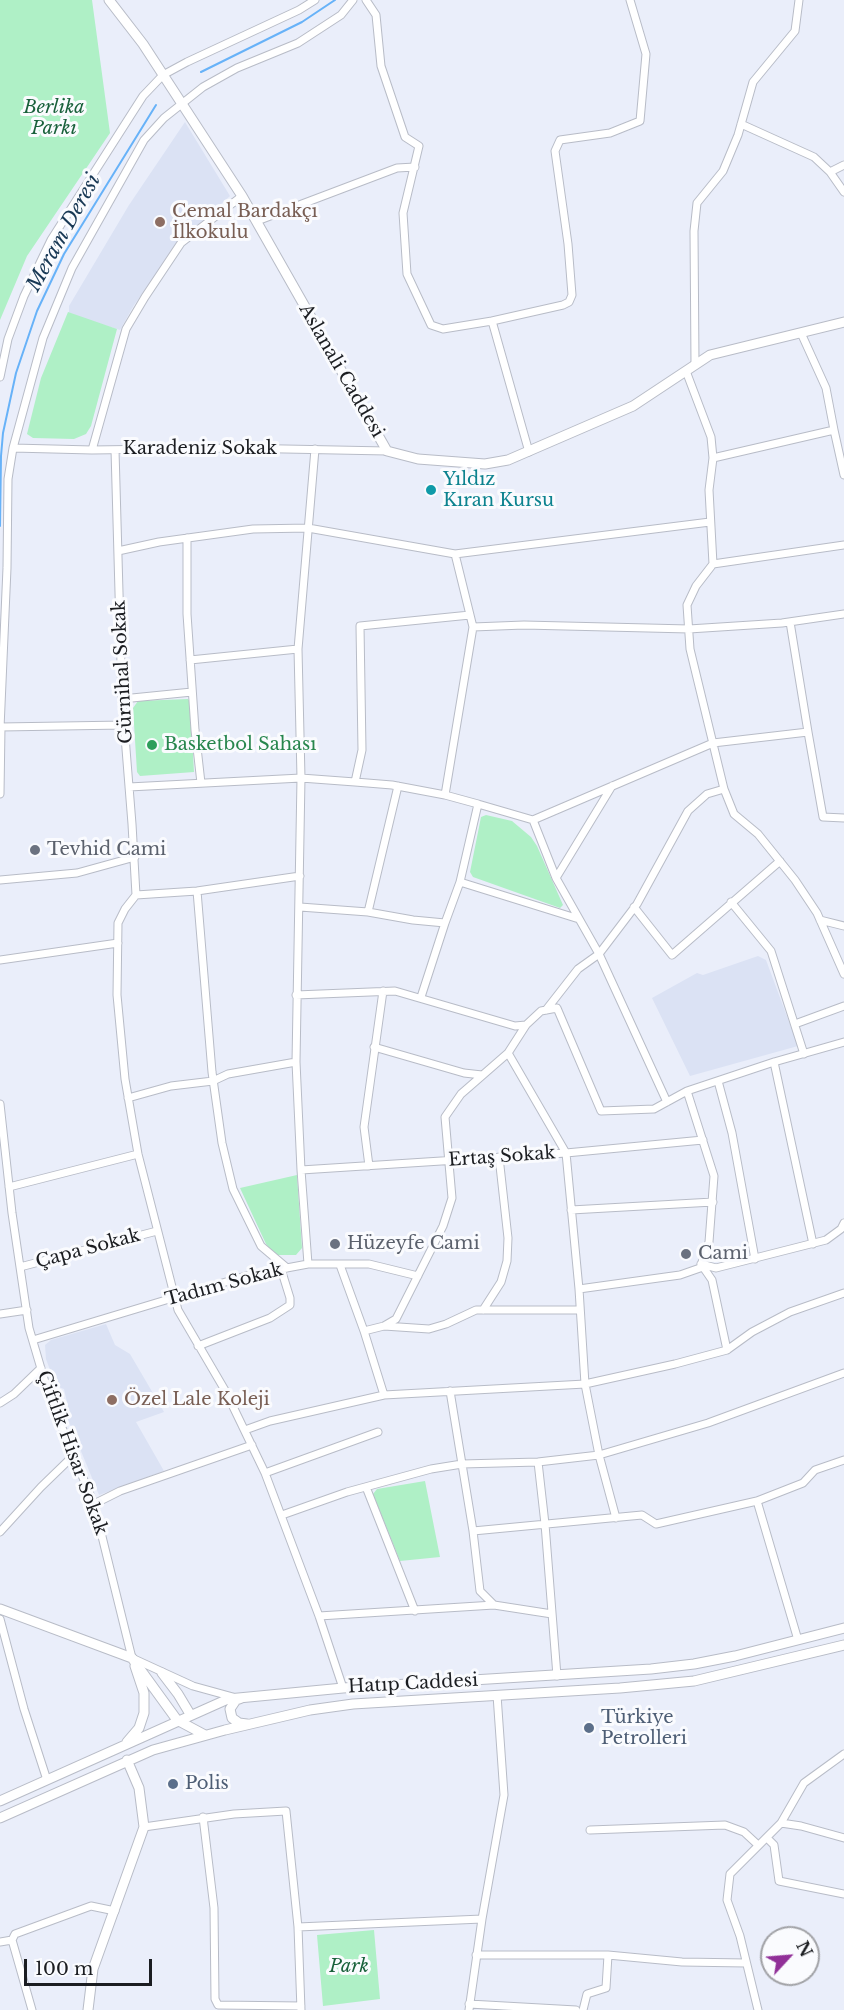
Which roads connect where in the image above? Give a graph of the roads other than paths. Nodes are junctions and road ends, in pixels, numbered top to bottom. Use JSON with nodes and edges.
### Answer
{"nodes":[{"id":1,"x":110,"y":0,"type":"edge"},
{"id":2,"x":315,"y":0,"type":"edge"},
{"id":3,"x":353,"y":0,"type":"edge"},
{"id":4,"x":366,"y":0,"type":"edge"},
{"id":5,"x":630,"y":0,"type":"edge"},
{"id":6,"x":799,"y":0,"type":"edge"},
{"id":7,"x":163,"y":75,"type":"junction"},
{"id":8,"x":181,"y":103,"type":"junction"},
{"id":9,"x":741,"y":124,"type":"junction"},
{"id":10,"x":844,"y":165,"type":"edge"},
{"id":11,"x":415,"y":167,"type":"junction"},
{"id":12,"x":830,"y":172,"type":"junction"},
{"id":13,"x":844,"y":192,"type":"edge"},
{"id":14,"x":242,"y":196,"type":"junction"},
{"id":15,"x":256,"y":221,"type":"junction"},
{"id":16,"x":492,"y":321,"type":"junction"},
{"id":17,"x":844,"y":322,"type":"edge"},
{"id":18,"x":801,"y":333,"type":"junction"},
{"id":19,"x":695,"y":364,"type":"junction"},
{"id":20,"x":686,"y":371,"type":"junction"},
{"id":21,"x":0,"y":377,"type":"edge"},
{"id":22,"x":834,"y":430,"type":"junction"},
{"id":23,"x":13,"y":448,"type":"junction"},
{"id":24,"x":315,"y":449,"type":"junction"},
{"id":25,"x":92,"y":450,"type":"junction"},
{"id":26,"x":115,"y":450,"type":"junction"},
{"id":27,"x":387,"y":451,"type":"junction"},
{"id":28,"x":529,"y":452,"type":"junction"},
{"id":29,"x":713,"y":458,"type":"junction"},
{"id":30,"x":844,"y":475,"type":"edge"},
{"id":31,"x":710,"y":522,"type":"junction"},
{"id":32,"x":309,"y":528,"type":"junction"},
{"id":33,"x":187,"y":538,"type":"junction"},
{"id":34,"x":844,"y":545,"type":"edge"},
{"id":35,"x":118,"y":551,"type":"junction"},
{"id":36,"x":455,"y":554,"type":"junction"},
{"id":37,"x":713,"y":564,"type":"junction"},
{"id":38,"x":844,"y":614,"type":"edge"},
{"id":39,"x":470,"y":615,"type":"junction"},
{"id":40,"x":790,"y":622,"type":"junction"},
{"id":41,"x":473,"y":627,"type":"junction"},
{"id":42,"x":689,"y":629,"type":"junction"},
{"id":43,"x":298,"y":649,"type":"junction"},
{"id":44,"x":190,"y":660,"type":"junction"},
{"id":45,"x":192,"y":692,"type":"junction"},
{"id":46,"x":122,"y":699,"type":"junction"},
{"id":47,"x":124,"y":725,"type":"junction"},
{"id":48,"x":0,"y":727,"type":"edge"},
{"id":49,"x":808,"y":732,"type":"junction"},
{"id":50,"x":713,"y":743,"type":"junction"},
{"id":51,"x":301,"y":778,"type":"junction"},
{"id":52,"x":355,"y":782,"type":"junction"},
{"id":53,"x":201,"y":783,"type":"junction"},
{"id":54,"x":399,"y":786,"type":"junction"},
{"id":55,"x":612,"y":786,"type":"junction"},
{"id":56,"x":129,"y":787,"type":"junction"},
{"id":57,"x":724,"y":789,"type":"junction"},
{"id":58,"x":0,"y":794,"type":"edge"},
{"id":59,"x":445,"y":795,"type":"junction"},
{"id":60,"x":478,"y":804,"type":"junction"},
{"id":61,"x":844,"y":818,"type":"edge"},
{"id":62,"x":533,"y":820,"type":"junction"},
{"id":63,"x":135,"y":857,"type":"junction"},
{"id":64,"x":780,"y":861,"type":"junction"},
{"id":65,"x":300,"y":876,"type":"junction"},
{"id":66,"x":556,"y":878,"type":"junction"},
{"id":67,"x":0,"y":880,"type":"edge"},
{"id":68,"x":460,"y":882,"type":"junction"},
{"id":69,"x":197,"y":891,"type":"junction"},
{"id":70,"x":136,"y":895,"type":"junction"},
{"id":71,"x":731,"y":902,"type":"junction"},
{"id":72,"x":300,"y":906,"type":"junction"},
{"id":73,"x":634,"y":907,"type":"junction"},
{"id":74,"x":368,"y":912,"type":"junction"},
{"id":75,"x":579,"y":919,"type":"junction"},
{"id":76,"x":820,"y":920,"type":"junction"},
{"id":77,"x":445,"y":923,"type":"junction"},
{"id":78,"x":844,"y":926,"type":"edge"},
{"id":79,"x":118,"y":943,"type":"junction"},
{"id":80,"x":599,"y":954,"type":"junction"},
{"id":81,"x":0,"y":960,"type":"edge"},
{"id":82,"x":844,"y":974,"type":"edge"},
{"id":83,"x":383,"y":991,"type":"junction"},
{"id":84,"x":296,"y":995,"type":"junction"},
{"id":85,"x":421,"y":997,"type":"junction"},
{"id":86,"x":844,"y":1006,"type":"edge"},
{"id":87,"x":546,"y":1010,"type":"junction"},
{"id":88,"x":795,"y":1024,"type":"junction"},
{"id":89,"x":526,"y":1025,"type":"junction"},
{"id":90,"x":844,"y":1042,"type":"edge"},
{"id":91,"x":374,"y":1047,"type":"junction"},
{"id":92,"x":508,"y":1053,"type":"junction"},
{"id":93,"x":804,"y":1054,"type":"junction"},
{"id":94,"x":296,"y":1062,"type":"junction"},
{"id":95,"x":774,"y":1062,"type":"junction"},
{"id":96,"x":482,"y":1076,"type":"junction"},
{"id":97,"x":213,"y":1081,"type":"junction"},
{"id":98,"x":718,"y":1081,"type":"junction"},
{"id":99,"x":687,"y":1091,"type":"junction"},
{"id":100,"x":128,"y":1098,"type":"junction"},
{"id":101,"x":667,"y":1102,"type":"junction"},
{"id":102,"x":0,"y":1104,"type":"edge"},
{"id":103,"x":1,"y":1128,"type":"edge"},
{"id":104,"x":703,"y":1140,"type":"junction"},
{"id":105,"x":566,"y":1153,"type":"junction"},
{"id":106,"x":138,"y":1154,"type":"junction"},
{"id":107,"x":499,"y":1157,"type":"junction"},
{"id":108,"x":447,"y":1161,"type":"junction"},
{"id":109,"x":369,"y":1166,"type":"junction"},
{"id":110,"x":301,"y":1170,"type":"junction"},
{"id":111,"x":9,"y":1187,"type":"junction"},
{"id":112,"x":713,"y":1202,"type":"junction"},
{"id":113,"x":572,"y":1210,"type":"junction"},
{"id":114,"x":844,"y":1223,"type":"edge"},
{"id":115,"x":157,"y":1231,"type":"junction"},
{"id":116,"x":813,"y":1244,"type":"junction"},
{"id":117,"x":755,"y":1259,"type":"junction"},
{"id":118,"x":308,"y":1264,"type":"junction"},
{"id":119,"x":701,"y":1264,"type":"junction"},
{"id":120,"x":340,"y":1265,"type":"junction"},
{"id":121,"x":20,"y":1267,"type":"junction"},
{"id":122,"x":284,"y":1268,"type":"junction"},
{"id":123,"x":418,"y":1276,"type":"junction"},
{"id":124,"x":579,"y":1289,"type":"junction"},
{"id":125,"x":844,"y":1293,"type":"edge"},
{"id":126,"x":174,"y":1297,"type":"junction"},
{"id":127,"x":27,"y":1310,"type":"junction"},
{"id":128,"x":483,"y":1310,"type":"junction"},
{"id":129,"x":580,"y":1310,"type":"junction"},
{"id":130,"x":0,"y":1314,"type":"edge"},
{"id":131,"x":384,"y":1326,"type":"junction"},
{"id":132,"x":364,"y":1331,"type":"junction"},
{"id":133,"x":33,"y":1340,"type":"junction"},
{"id":134,"x":198,"y":1346,"type":"junction"},
{"id":135,"x":727,"y":1350,"type":"junction"},
{"id":136,"x":41,"y":1368,"type":"junction"},
{"id":137,"x":844,"y":1373,"type":"edge"},
{"id":138,"x":585,"y":1384,"type":"junction"},
{"id":139,"x":450,"y":1391,"type":"junction"},
{"id":140,"x":384,"y":1395,"type":"junction"},
{"id":141,"x":0,"y":1403,"type":"edge"},
{"id":142,"x":245,"y":1430,"type":"junction"},
{"id":143,"x":378,"y":1432,"type":"dead end"},
{"id":144,"x":252,"y":1445,"type":"junction"},
{"id":145,"x":600,"y":1455,"type":"junction"},
{"id":146,"x":74,"y":1456,"type":"junction"},
{"id":147,"x":844,"y":1460,"type":"edge"},
{"id":148,"x":538,"y":1462,"type":"junction"},
{"id":149,"x":462,"y":1464,"type":"junction"},
{"id":150,"x":265,"y":1473,"type":"junction"},
{"id":151,"x":366,"y":1487,"type":"junction"},
{"id":152,"x":757,"y":1501,"type":"junction"},
{"id":153,"x":94,"y":1504,"type":"junction"},
{"id":154,"x":282,"y":1515,"type":"junction"},
{"id":155,"x":616,"y":1518,"type":"junction"},
{"id":156,"x":545,"y":1524,"type":"junction"},
{"id":157,"x":473,"y":1531,"type":"junction"},
{"id":158,"x":0,"y":1532,"type":"edge"},
{"id":159,"x":494,"y":1605,"type":"junction"},
{"id":160,"x":0,"y":1609,"type":"edge"},
{"id":161,"x":415,"y":1611,"type":"junction"},
{"id":162,"x":552,"y":1614,"type":"junction"},
{"id":163,"x":319,"y":1616,"type":"junction"},
{"id":164,"x":0,"y":1619,"type":"edge"},
{"id":165,"x":844,"y":1628,"type":"edge"},
{"id":166,"x":798,"y":1640,"type":"junction"},
{"id":167,"x":844,"y":1645,"type":"edge"},
{"id":168,"x":132,"y":1658,"type":"junction"},
{"id":169,"x":162,"y":1673,"type":"junction"},
{"id":170,"x":557,"y":1676,"type":"junction"},
{"id":171,"x":343,"y":1688,"type":"junction"},
{"id":172,"x":497,"y":1695,"type":"junction"},
{"id":173,"x":242,"y":1697,"type":"junction"},
{"id":174,"x":190,"y":1714,"type":"junction"},
{"id":175,"x":177,"y":1720,"type":"junction"},
{"id":176,"x":250,"y":1724,"type":"junction"},
{"id":177,"x":205,"y":1735,"type":"junction"},
{"id":178,"x":125,"y":1744,"type":"junction"},
{"id":179,"x":844,"y":1754,"type":"edge"},
{"id":180,"x":127,"y":1761,"type":"junction"},
{"id":181,"x":47,"y":1780,"type":"junction"},
{"id":182,"x":0,"y":1801,"type":"edge"},
{"id":183,"x":0,"y":1818,"type":"edge"},
{"id":184,"x":203,"y":1818,"type":"junction"},
{"id":185,"x":781,"y":1823,"type":"junction"},
{"id":186,"x":144,"y":1827,"type":"junction"},
{"id":187,"x":590,"y":1830,"type":"dead end"},
{"id":188,"x":767,"y":1838,"type":"junction"},
{"id":189,"x":844,"y":1838,"type":"edge"},
{"id":190,"x":758,"y":1845,"type":"junction"},
{"id":191,"x":844,"y":1894,"type":"edge"},
{"id":192,"x":115,"y":1911,"type":"junction"},
{"id":193,"x":482,"y":1919,"type":"junction"},
{"id":194,"x":298,"y":1927,"type":"junction"},
{"id":195,"x":12,"y":1940,"type":"junction"},
{"id":196,"x":0,"y":1942,"type":"edge"},
{"id":197,"x":476,"y":1955,"type":"junction"},
{"id":198,"x":608,"y":1955,"type":"junction"},
{"id":199,"x":746,"y":1963,"type":"junction"},
{"id":200,"x":469,"y":2007,"type":"edge"},
{"id":201,"x":301,"y":2008,"type":"edge"},
{"id":202,"x":32,"y":2010,"type":"edge"},
{"id":203,"x":88,"y":2010,"type":"edge"},
{"id":204,"x":576,"y":2010,"type":"edge"},
{"id":205,"x":583,"y":2010,"type":"edge"},
{"id":206,"x":758,"y":2010,"type":"edge"}],
"edges":[{"from":1,"to":7,"type":"main road","name":"Aslanali Caddesi"},
{"from":2,"to":7,"type":"street"},
{"from":3,"to":8,"type":"street"},
{"from":4,"to":11,"type":"street"},
{"from":5,"to":16,"type":"street"},
{"from":6,"to":9,"type":"street"},
{"from":7,"to":8,"type":"main road","name":"Aslanali Caddesi"},
{"from":7,"to":21,"type":"street"},
{"from":8,"to":14,"type":"main road","name":"Aslanali Caddesi"},
{"from":8,"to":23,"type":"street"},
{"from":9,"to":12,"type":"street"},
{"from":9,"to":19,"type":"street"},
{"from":10,"to":12,"type":"street"},
{"from":11,"to":15,"type":"street"},
{"from":11,"to":16,"type":"street"},
{"from":12,"to":13,"type":"street"},
{"from":14,"to":15,"type":"main road","name":"Aslanali Caddesi"},
{"from":14,"to":25,"type":"street"},
{"from":15,"to":27,"type":"main road","name":"Aslanali Caddesi"},
{"from":16,"to":28,"type":"street"},
{"from":17,"to":18,"type":"main road","name":"Aslanali Caddesi"},
{"from":18,"to":19,"type":"main road","name":"Aslanali Caddesi"},
{"from":18,"to":22,"type":"street"},
{"from":19,"to":20,"type":"main road","name":"Aslanali Caddesi"},
{"from":20,"to":28,"type":"main road","name":"Aslanali Caddesi"},
{"from":20,"to":29,"type":"street"},
{"from":22,"to":29,"type":"street"},
{"from":22,"to":30,"type":"street"},
{"from":23,"to":25,"type":"street","name":"Karadeniz Sokak"},
{"from":23,"to":48,"type":"street"},
{"from":24,"to":26,"type":"street","name":"Karadeniz Sokak"},
{"from":24,"to":27,"type":"street","name":"Karadeniz Sokak"},
{"from":24,"to":32,"type":"street"},
{"from":25,"to":26,"type":"street","name":"Karadeniz Sokak"},
{"from":26,"to":35,"type":"street","name":"Gürnihal Sokak"},
{"from":27,"to":28,"type":"main road","name":"Aslanali Caddesi"},
{"from":29,"to":31,"type":"street"},
{"from":31,"to":36,"type":"street"},
{"from":31,"to":37,"type":"street"},
{"from":32,"to":33,"type":"street"},
{"from":32,"to":36,"type":"street"},
{"from":32,"to":43,"type":"street"},
{"from":33,"to":35,"type":"street"},
{"from":33,"to":44,"type":"street"},
{"from":34,"to":37,"type":"street"},
{"from":35,"to":46,"type":"street","name":"Gürnihal Sokak"},
{"from":36,"to":39,"type":"street"},
{"from":37,"to":42,"type":"street"},
{"from":38,"to":40,"type":"street"},
{"from":39,"to":41,"type":"street"},
{"from":39,"to":52,"type":"street"},
{"from":40,"to":42,"type":"street"},
{"from":40,"to":49,"type":"street"},
{"from":41,"to":42,"type":"street"},
{"from":41,"to":59,"type":"street"},
{"from":42,"to":50,"type":"street"},
{"from":43,"to":44,"type":"street"},
{"from":43,"to":51,"type":"street"},
{"from":44,"to":45,"type":"street"},
{"from":45,"to":46,"type":"street"},
{"from":45,"to":53,"type":"street"},
{"from":46,"to":47,"type":"street","name":"Gürnihal Sokak"},
{"from":47,"to":48,"type":"street"},
{"from":47,"to":56,"type":"street","name":"Gürnihal Sokak"},
{"from":48,"to":58,"type":"street"},
{"from":49,"to":50,"type":"street"},
{"from":49,"to":61,"type":"street"},
{"from":50,"to":55,"type":"street"},
{"from":50,"to":57,"type":"street"},
{"from":51,"to":52,"type":"street"},
{"from":51,"to":53,"type":"street"},
{"from":51,"to":65,"type":"street"},
{"from":52,"to":54,"type":"street"},
{"from":53,"to":56,"type":"street"},
{"from":54,"to":59,"type":"street"},
{"from":54,"to":74,"type":"street"},
{"from":55,"to":62,"type":"street"},
{"from":55,"to":66,"type":"street"},
{"from":56,"to":63,"type":"street","name":"Gürnihal Sokak"},
{"from":57,"to":64,"type":"street"},
{"from":57,"to":73,"type":"street"},
{"from":59,"to":60,"type":"street"},
{"from":60,"to":62,"type":"street"},
{"from":60,"to":68,"type":"street"},
{"from":62,"to":66,"type":"street"},
{"from":63,"to":67,"type":"street"},
{"from":63,"to":70,"type":"street","name":"Gürnihal Sokak"},
{"from":64,"to":71,"type":"street"},
{"from":64,"to":76,"type":"street"},
{"from":65,"to":69,"type":"street"},
{"from":65,"to":72,"type":"street"},
{"from":66,"to":75,"type":"street"},
{"from":68,"to":75,"type":"street"},
{"from":68,"to":77,"type":"street"},
{"from":69,"to":70,"type":"street"},
{"from":69,"to":97,"type":"street"},
{"from":70,"to":79,"type":"street"},
{"from":71,"to":73,"type":"street"},
{"from":71,"to":88,"type":"street"},
{"from":72,"to":74,"type":"street"},
{"from":72,"to":84,"type":"street"},
{"from":73,"to":80,"type":"street"},
{"from":74,"to":77,"type":"street"},
{"from":75,"to":80,"type":"street"},
{"from":76,"to":78,"type":"street"},
{"from":76,"to":82,"type":"street"},
{"from":77,"to":85,"type":"street"},
{"from":79,"to":81,"type":"street"},
{"from":79,"to":100,"type":"street"},
{"from":80,"to":87,"type":"street"},
{"from":80,"to":101,"type":"street"},
{"from":83,"to":84,"type":"street"},
{"from":83,"to":85,"type":"street"},
{"from":83,"to":91,"type":"street"},
{"from":84,"to":94,"type":"street"},
{"from":85,"to":89,"type":"street"},
{"from":86,"to":88,"type":"street"},
{"from":87,"to":89,"type":"street"},
{"from":87,"to":101,"type":"street"},
{"from":88,"to":93,"type":"street"},
{"from":89,"to":92,"type":"street"},
{"from":90,"to":93,"type":"street"},
{"from":91,"to":96,"type":"street"},
{"from":91,"to":109,"type":"street"},
{"from":92,"to":96,"type":"street"},
{"from":92,"to":105,"type":"street"},
{"from":93,"to":95,"type":"street"},
{"from":94,"to":97,"type":"street"},
{"from":94,"to":110,"type":"street"},
{"from":95,"to":98,"type":"street"},
{"from":95,"to":116,"type":"street"},
{"from":96,"to":108,"type":"street"},
{"from":97,"to":100,"type":"street"},
{"from":97,"to":122,"type":"street"},
{"from":98,"to":99,"type":"street"},
{"from":98,"to":117,"type":"street"},
{"from":99,"to":101,"type":"street"},
{"from":99,"to":104,"type":"street"},
{"from":100,"to":106,"type":"street"},
{"from":102,"to":103,"type":"street","name":"Çiftlik Hisar Sokak"},
{"from":103,"to":111,"type":"street","name":"Çiftlik Hisar Sokak"},
{"from":104,"to":105,"type":"street","name":"Ertaş Sokak"},
{"from":104,"to":112,"type":"street"},
{"from":105,"to":107,"type":"street","name":"Ertaş Sokak"},
{"from":105,"to":113,"type":"street"},
{"from":106,"to":111,"type":"street"},
{"from":106,"to":115,"type":"street"},
{"from":107,"to":108,"type":"street","name":"Ertaş Sokak"},
{"from":107,"to":128,"type":"street"},
{"from":108,"to":109,"type":"street","name":"Ertaş Sokak"},
{"from":108,"to":123,"type":"street"},
{"from":109,"to":110,"type":"street","name":"Ertaş Sokak"},
{"from":110,"to":118,"type":"street"},
{"from":111,"to":121,"type":"street","name":"Çiftlik Hisar Sokak"},
{"from":112,"to":113,"type":"street"},
{"from":112,"to":119,"type":"street"},
{"from":113,"to":124,"type":"street"},
{"from":114,"to":116,"type":"street"},
{"from":115,"to":121,"type":"street","name":"Çapa Sokak"},
{"from":115,"to":126,"type":"street"},
{"from":116,"to":117,"type":"street"},
{"from":117,"to":119,"type":"street"},
{"from":118,"to":120,"type":"street","name":"Tadım Sokak"},
{"from":118,"to":122,"type":"street","name":"Tadım Sokak"},
{"from":119,"to":124,"type":"street"},
{"from":119,"to":135,"type":"street"},
{"from":120,"to":123,"type":"street","name":"Tadım Sokak"},
{"from":120,"to":132,"type":"street"},
{"from":121,"to":127,"type":"street","name":"Çiftlik Hisar Sokak"},
{"from":122,"to":126,"type":"street","name":"Tadım Sokak"},
{"from":122,"to":134,"type":"street"},
{"from":123,"to":131,"type":"street"},
{"from":124,"to":129,"type":"street"},
{"from":125,"to":135,"type":"street"},
{"from":126,"to":133,"type":"street","name":"Tadım Sokak"},
{"from":126,"to":134,"type":"street"},
{"from":127,"to":130,"type":"street"},
{"from":127,"to":133,"type":"street","name":"Çiftlik Hisar Sokak"},
{"from":128,"to":129,"type":"street"},
{"from":128,"to":131,"type":"street"},
{"from":129,"to":138,"type":"street"},
{"from":131,"to":132,"type":"street"},
{"from":132,"to":140,"type":"street"},
{"from":133,"to":136,"type":"street","name":"Çiftlik Hisar Sokak"},
{"from":134,"to":142,"type":"street"},
{"from":135,"to":138,"type":"street"},
{"from":136,"to":141,"type":"street"},
{"from":136,"to":146,"type":"street","name":"Çiftlik Hisar Sokak"},
{"from":137,"to":145,"type":"street"},
{"from":138,"to":139,"type":"street"},
{"from":138,"to":145,"type":"street"},
{"from":139,"to":140,"type":"street"},
{"from":139,"to":149,"type":"street"},
{"from":140,"to":142,"type":"street"},
{"from":142,"to":144,"type":"street"},
{"from":143,"to":150,"type":"street"},
{"from":144,"to":150,"type":"street"},
{"from":144,"to":153,"type":"street"},
{"from":145,"to":148,"type":"street"},
{"from":145,"to":155,"type":"street"},
{"from":146,"to":153,"type":"street","name":"Çiftlik Hisar Sokak"},
{"from":146,"to":158,"type":"street"},
{"from":147,"to":152,"type":"street"},
{"from":148,"to":149,"type":"street"},
{"from":148,"to":156,"type":"street"},
{"from":149,"to":151,"type":"street"},
{"from":149,"to":157,"type":"street"},
{"from":150,"to":154,"type":"street"},
{"from":151,"to":154,"type":"street"},
{"from":151,"to":161,"type":"street"},
{"from":152,"to":155,"type":"street"},
{"from":152,"to":166,"type":"street"},
{"from":153,"to":168,"type":"street","name":"Çiftlik Hisar Sokak"},
{"from":154,"to":163,"type":"street"},
{"from":155,"to":156,"type":"street"},
{"from":156,"to":157,"type":"street"},
{"from":156,"to":162,"type":"street"},
{"from":157,"to":159,"type":"street"},
{"from":159,"to":161,"type":"street"},
{"from":159,"to":162,"type":"street"},
{"from":160,"to":168,"type":"main road"},
{"from":161,"to":163,"type":"street"},
{"from":162,"to":170,"type":"street"},
{"from":163,"to":171,"type":"street"},
{"from":164,"to":181,"type":"street"},
{"from":165,"to":166,"type":"main road","name":"Hatıp Caddesi"},
{"from":166,"to":170,"type":"main road","name":"Hatıp Caddesi"},
{"from":167,"to":172,"type":"main road","name":"Hatıp Caddesi"},
{"from":168,"to":169,"type":"street"},
{"from":168,"to":175,"type":"main road"},
{"from":168,"to":178,"type":"main road"},
{"from":169,"to":173,"type":"street"},
{"from":169,"to":174,"type":"main road"},
{"from":170,"to":171,"type":"main road","name":"Hatıp Caddesi"},
{"from":171,"to":173,"type":"main road","name":"Hatıp Caddesi"},
{"from":172,"to":176,"type":"main road","name":"Hatıp Caddesi"},
{"from":172,"to":193,"type":"street"},
{"from":173,"to":174,"type":"main road","name":"Hatıp Caddesi"},
{"from":173,"to":176,"type":"main road"},
{"from":174,"to":175,"type":"main road","name":"Hatıp Caddesi"},
{"from":175,"to":177,"type":"main road"},
{"from":175,"to":178,"type":"main road","name":"Hatıp Caddesi"},
{"from":176,"to":177,"type":"main road","name":"Hatıp Caddesi"},
{"from":177,"to":180,"type":"main road","name":"Hatıp Caddesi"},
{"from":178,"to":181,"type":"main road","name":"Hatıp Caddesi"},
{"from":179,"to":185,"type":"street"},
{"from":180,"to":183,"type":"main road","name":"Hatıp Caddesi"},
{"from":180,"to":186,"type":"main road"},
{"from":181,"to":182,"type":"main road","name":"Hatıp Caddesi"},
{"from":184,"to":186,"type":"street"},
{"from":184,"to":194,"type":"street"},
{"from":184,"to":201,"type":"street"},
{"from":185,"to":188,"type":"street"},
{"from":185,"to":189,"type":"street"},
{"from":186,"to":192,"type":"main road"},
{"from":187,"to":190,"type":"street"},
{"from":188,"to":190,"type":"street"},
{"from":188,"to":191,"type":"street"},
{"from":190,"to":199,"type":"street"},
{"from":192,"to":195,"type":"street"},
{"from":192,"to":203,"type":"main road"},
{"from":193,"to":194,"type":"street"},
{"from":193,"to":197,"type":"street"},
{"from":194,"to":201,"type":"street"},
{"from":195,"to":196,"type":"street"},
{"from":195,"to":202,"type":"street"},
{"from":197,"to":198,"type":"street"},
{"from":197,"to":200,"type":"street"},
{"from":198,"to":199,"type":"street"},
{"from":198,"to":205,"type":"street"},
{"from":199,"to":206,"type":"street"},
{"from":200,"to":204,"type":"street"}]}
